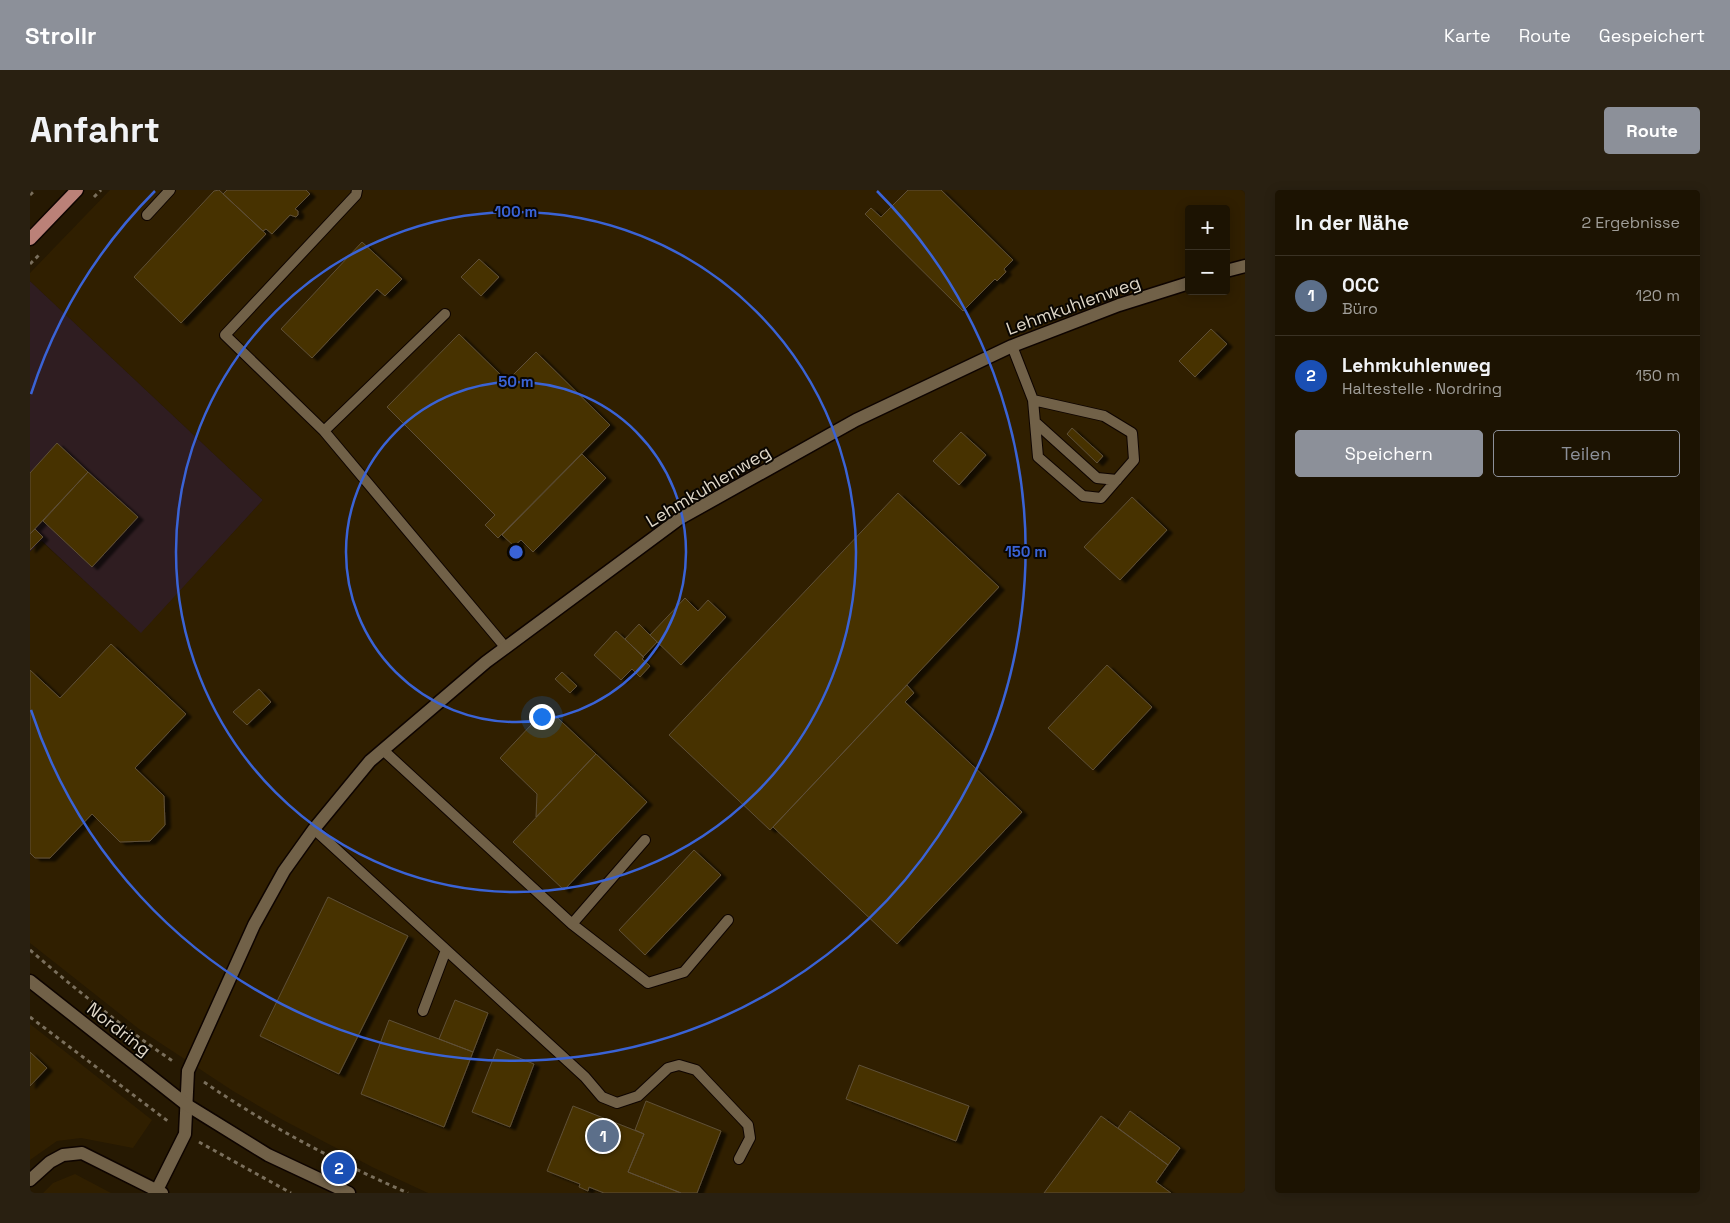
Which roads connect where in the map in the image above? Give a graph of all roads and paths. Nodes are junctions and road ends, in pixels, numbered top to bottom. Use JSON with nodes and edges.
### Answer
{"nodes":[{"id":1,"x":35,"y":190,"type":"edge"},
{"id":2,"x":78,"y":190,"type":"edge"},
{"id":3,"x":170,"y":190,"type":"edge"},
{"id":4,"x":357,"y":190,"type":"edge"},
{"id":5,"x":30,"y":196,"type":"edge"},
{"id":6,"x":147,"y":215,"type":"dead end"},
{"id":7,"x":30,"y":239,"type":"edge"},
{"id":8,"x":1245,"y":266,"type":"edge"},
{"id":9,"x":1230,"y":270,"type":"edge"},
{"id":10,"x":1185,"y":284,"type":"edge"},
{"id":11,"x":445,"y":314,"type":"dead end"},
{"id":12,"x":1012,"y":346,"type":"junction"},
{"id":13,"x":1033,"y":400,"type":"junction"},
{"id":14,"x":1035,"y":422,"type":"junction"},
{"id":15,"x":324,"y":431,"type":"junction"},
{"id":16,"x":1117,"y":480,"type":"junction"},
{"id":17,"x":506,"y":648,"type":"junction"},
{"id":18,"x":383,"y":750,"type":"junction"},
{"id":19,"x":314,"y":829,"type":"junction"},
{"id":20,"x":645,"y":840,"type":"dead end"},
{"id":21,"x":728,"y":920,"type":"dead end"},
{"id":22,"x":572,"y":924,"type":"junction"},
{"id":23,"x":30,"y":950,"type":"edge"},
{"id":24,"x":446,"y":950,"type":"junction"},
{"id":25,"x":30,"y":981,"type":"edge"},
{"id":26,"x":423,"y":1011,"type":"dead end"},
{"id":27,"x":30,"y":1017,"type":"edge"},
{"id":28,"x":188,"y":1071,"type":"junction"},
{"id":29,"x":187,"y":1105,"type":"junction"},
{"id":30,"x":185,"y":1134,"type":"junction"},
{"id":31,"x":739,"y":1160,"type":"dead end"},
{"id":32,"x":30,"y":1180,"type":"edge"},
{"id":33,"x":160,"y":1191,"type":"edge"},
{"id":34,"x":291,"y":1193,"type":"edge"},
{"id":35,"x":349,"y":1193,"type":"edge"},
{"id":36,"x":408,"y":1193,"type":"edge"}],
"edges":[{"from":1,"to":5,"type":"path"},
{"from":2,"to":7,"type":"main road"},
{"from":3,"to":6,"type":"lane"},
{"from":4,"to":15,"type":"lane"},
{"from":8,"to":9,"type":"street"},
{"from":10,"to":12,"type":"street","name":"Lehmkuhlenweg"},
{"from":11,"to":15,"type":"lane"},
{"from":12,"to":13,"type":"lane"},
{"from":12,"to":17,"type":"street","name":"Lehmkuhlenweg"},
{"from":13,"to":14,"type":"lane"},
{"from":13,"to":16,"type":"lane"},
{"from":14,"to":16,"type":"lane"},
{"from":14,"to":16,"type":"lane"},
{"from":15,"to":17,"type":"lane"},
{"from":17,"to":18,"type":"street","name":"Lehmkuhlenweg"},
{"from":18,"to":19,"type":"street","name":"Lehmkuhlenweg"},
{"from":18,"to":22,"type":"lane"},
{"from":19,"to":24,"type":"lane"},
{"from":19,"to":28,"type":"street","name":"Lehmkuhlenweg"},
{"from":20,"to":22,"type":"lane"},
{"from":21,"to":22,"type":"lane"},
{"from":23,"to":28,"type":"path"},
{"from":24,"to":26,"type":"lane"},
{"from":24,"to":31,"type":"lane"},
{"from":25,"to":29,"type":"street","name":"Nordring"},
{"from":27,"to":30,"type":"path"},
{"from":28,"to":29,"type":"street","name":"Lehmkuhlenweg"},
{"from":28,"to":36,"type":"path"},
{"from":29,"to":30,"type":"street"},
{"from":29,"to":35,"type":"street","name":"Nordring"},
{"from":30,"to":33,"type":"street"},
{"from":30,"to":34,"type":"path"},
{"from":32,"to":33,"type":"street"}]}
